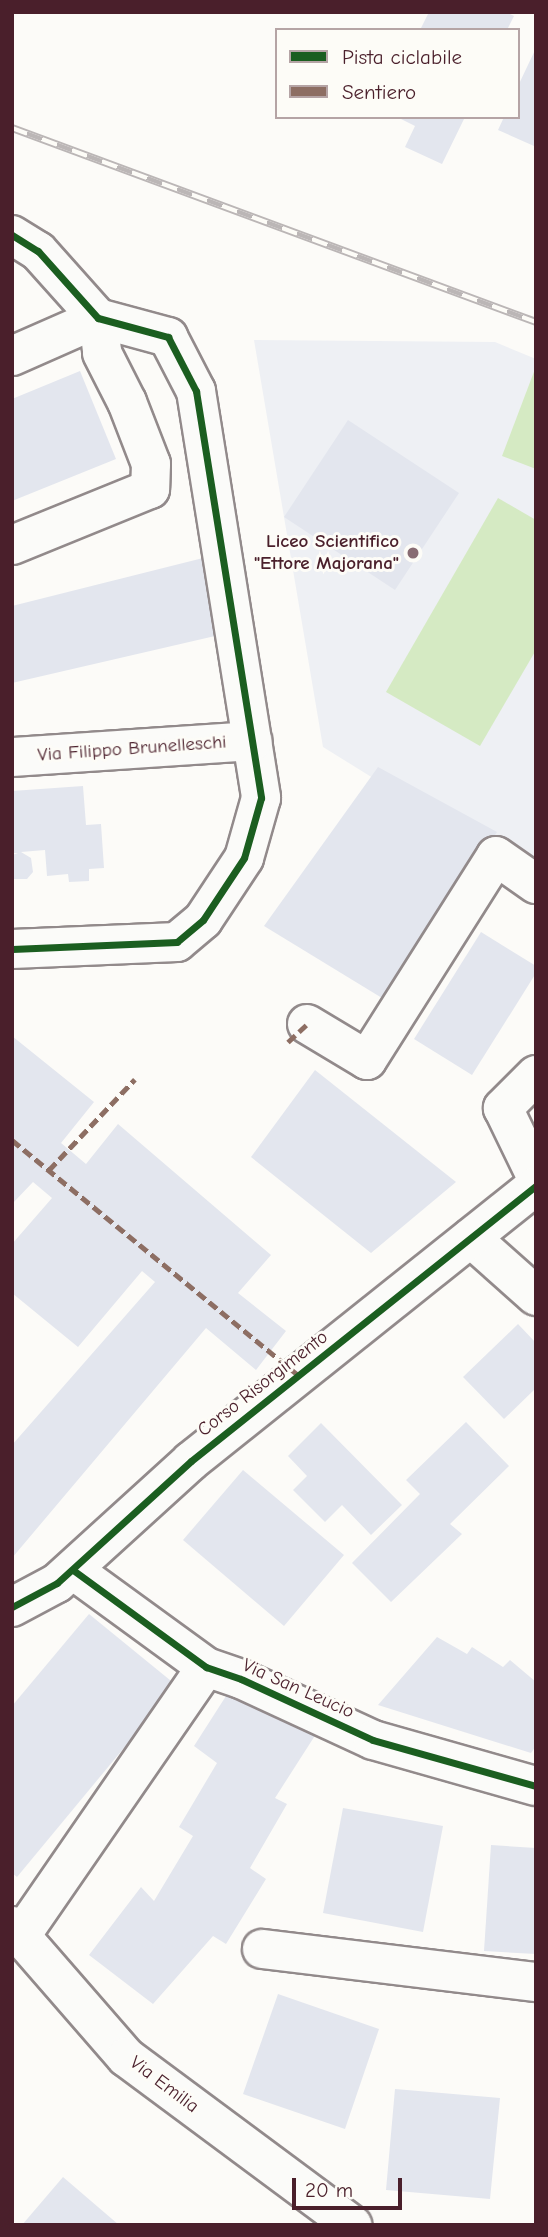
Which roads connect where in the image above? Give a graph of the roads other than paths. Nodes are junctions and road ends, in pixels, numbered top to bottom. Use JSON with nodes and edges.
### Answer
{"nodes":[{"id":1,"x":12,"y":235,"type":"edge"},
{"id":2,"x":98,"y":318,"type":"junction"},
{"id":3,"x":12,"y":356,"type":"edge"},
{"id":4,"x":12,"y":545,"type":"edge"},
{"id":5,"x":252,"y":741,"type":"junction"},
{"id":6,"x":12,"y":757,"type":"edge"},
{"id":7,"x":536,"y":884,"type":"edge"},
{"id":8,"x":12,"y":949,"type":"edge"},
{"id":9,"x":307,"y":1024,"type":"dead end"},
{"id":10,"x":536,"y":1075,"type":"edge"},
{"id":11,"x":536,"y":1176,"type":"edge"},
{"id":12,"x":536,"y":1185,"type":"edge"},
{"id":13,"x":471,"y":1238,"type":"junction"},
{"id":14,"x":536,"y":1296,"type":"edge"},
{"id":15,"x":65,"y":1576,"type":"junction"},
{"id":16,"x":12,"y":1607,"type":"edge"},
{"id":17,"x":12,"y":1634,"type":"edge"},
{"id":18,"x":206,"y":1667,"type":"junction"},
{"id":19,"x":536,"y":1786,"type":"edge"},
{"id":20,"x":17,"y":1930,"type":"edge"},
{"id":21,"x":262,"y":1949,"type":"dead end"},
{"id":22,"x":536,"y":1982,"type":"edge"},
{"id":23,"x":344,"y":2223,"type":"edge"}],
"edges":[{"from":1,"to":2,"type":"street"},
{"from":2,"to":3,"type":"street"},
{"from":2,"to":4,"type":"street"},
{"from":2,"to":5,"type":"street"},
{"from":5,"to":6,"type":"street","name":"Via Filippo Brunelleschi"},
{"from":5,"to":8,"type":"street"},
{"from":7,"to":9,"type":"street"},
{"from":10,"to":11,"type":"street"},
{"from":12,"to":13,"type":"street","name":"Corso Risorgimento"},
{"from":13,"to":14,"type":"street"},
{"from":13,"to":15,"type":"street","name":"Corso Risorgimento"},
{"from":15,"to":16,"type":"street","name":"Corso Risorgimento"},
{"from":15,"to":17,"type":"street","name":"Corso Risorgimento"},
{"from":15,"to":18,"type":"street","name":"Via San Leucio"},
{"from":18,"to":19,"type":"street","name":"Via San Leucio"},
{"from":18,"to":20,"type":"street"},
{"from":20,"to":23,"type":"street","name":"Via Emilia"},
{"from":21,"to":22,"type":"street"}]}
